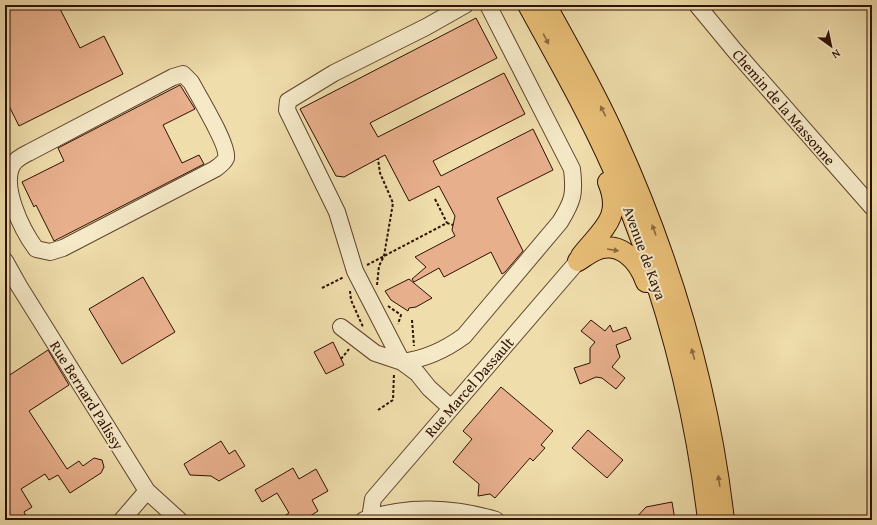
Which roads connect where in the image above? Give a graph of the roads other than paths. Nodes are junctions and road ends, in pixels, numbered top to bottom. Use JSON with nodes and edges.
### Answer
{"nodes":[{"id":1,"x":465,"y":5,"type":"edge"},
{"id":2,"x":488,"y":5,"type":"edge"},
{"id":3,"x":528,"y":5,"type":"edge"},
{"id":4,"x":546,"y":5,"type":"edge"},
{"id":5,"x":697,"y":5,"type":"edge"},
{"id":6,"x":562,"y":68,"type":"junction"},
{"id":7,"x":7,"y":200,"type":"edge"},
{"id":8,"x":872,"y":207,"type":"edge"},
{"id":9,"x":5,"y":261,"type":"edge"},
{"id":10,"x":578,"y":261,"type":"junction"},
{"id":11,"x":341,"y":327,"type":"dead end"},
{"id":12,"x":399,"y":369,"type":"junction"},
{"id":13,"x":451,"y":408,"type":"junction"},
{"id":14,"x":147,"y":491,"type":"junction"},
{"id":15,"x":367,"y":519,"type":"edge"},
{"id":16,"x":122,"y":520,"type":"edge"},
{"id":17,"x":179,"y":520,"type":"edge"},
{"id":18,"x":496,"y":520,"type":"edge"},
{"id":19,"x":707,"y":520,"type":"edge"},
{"id":20,"x":724,"y":520,"type":"edge"}],
"edges":[{"from":1,"to":12,"type":"street"},
{"from":2,"to":12,"type":"street"},
{"from":3,"to":6,"type":"main road","name":"Avenue de Kaya","one_way":true},
{"from":20,"to":4,"type":"main road","name":"Avenue de Kaya","one_way":true},
{"from":5,"to":8,"type":"street","name":"Chemin de la Massonne"},
{"from":6,"to":10,"type":"main road"},
{"from":6,"to":19,"type":"main road","name":"Avenue de Kaya"},
{"from":7,"to":7,"type":"street"},
{"from":9,"to":14,"type":"street","name":"Rue Bernard Palissy"},
{"from":10,"to":13,"type":"street","name":"Rue Marcel Dassault"},
{"from":10,"to":19,"type":"main road","one_way":true},
{"from":11,"to":12,"type":"street"},
{"from":12,"to":13,"type":"street"},
{"from":13,"to":15,"type":"street","name":"Rue Marcel Dassault"},
{"from":14,"to":16,"type":"street"},
{"from":14,"to":17,"type":"street","name":"Rue Bernard Palissy"},
{"from":15,"to":18,"type":"street"}]}
